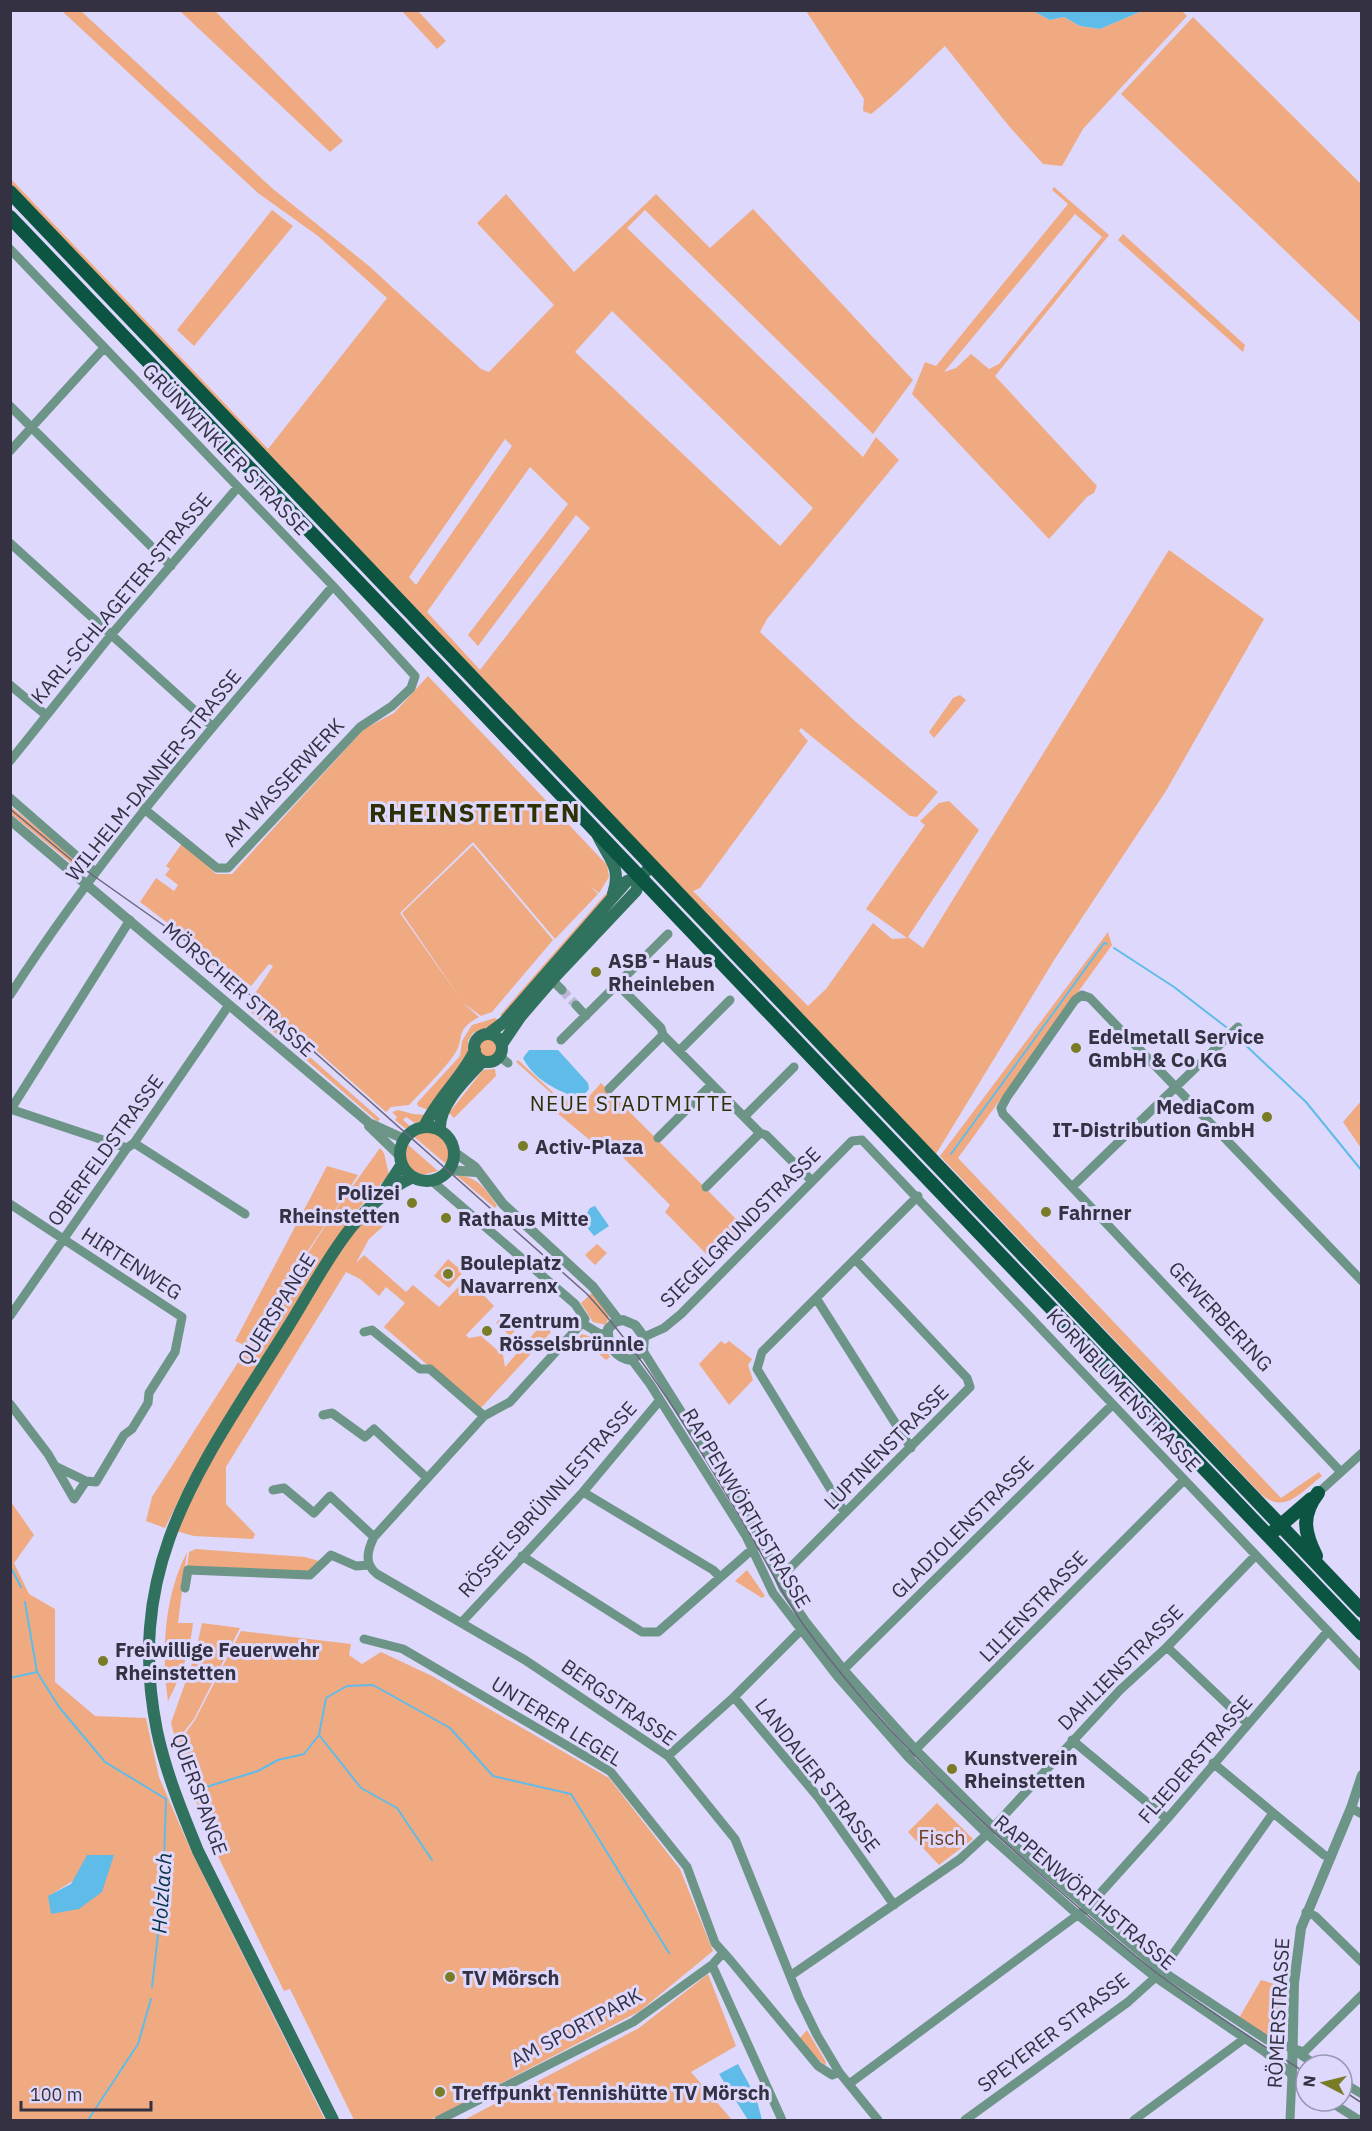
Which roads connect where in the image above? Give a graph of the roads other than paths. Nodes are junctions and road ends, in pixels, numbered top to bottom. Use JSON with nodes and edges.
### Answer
{"nodes":[{"id":1,"x":10,"y":192,"type":"edge"},
{"id":2,"x":10,"y":217,"type":"edge"},
{"id":3,"x":10,"y":249,"type":"edge"},
{"id":4,"x":104,"y":348,"type":"junction"},
{"id":5,"x":10,"y":406,"type":"edge"},
{"id":6,"x":32,"y":427,"type":"junction"},
{"id":7,"x":10,"y":451,"type":"edge"},
{"id":8,"x":238,"y":487,"type":"junction"},
{"id":9,"x":10,"y":543,"type":"edge"},
{"id":10,"x":171,"y":566,"type":"junction"},
{"id":11,"x":333,"y":586,"type":"junction"},
{"id":12,"x":111,"y":635,"type":"junction"},
{"id":13,"x":415,"y":676,"type":"joint"},
{"id":14,"x":10,"y":685,"type":"edge"},
{"id":15,"x":46,"y":715,"type":"junction"},
{"id":16,"x":213,"y":727,"type":"junction"},
{"id":17,"x":10,"y":761,"type":"edge"},
{"id":18,"x":10,"y":798,"type":"edge"},
{"id":19,"x":143,"y":808,"type":"junction"},
{"id":20,"x":10,"y":820,"type":"edge"},
{"id":21,"x":593,"y":827,"type":"junction"},
{"id":22,"x":651,"y":866,"type":"junction"},
{"id":23,"x":95,"y":872,"type":"junction"},
{"id":24,"x":641,"y":877,"type":"junction"},
{"id":25,"x":86,"y":884,"type":"junction"},
{"id":26,"x":612,"y":897,"type":"junction"},
{"id":27,"x":130,"y":920,"type":"junction"},
{"id":28,"x":668,"y":934,"type":"dead end"},
{"id":29,"x":549,"y":977,"type":"junction"},
{"id":30,"x":615,"y":987,"type":"junction"},
{"id":31,"x":562,"y":990,"type":"tunnel mouth"},
{"id":32,"x":10,"y":995,"type":"edge"},
{"id":33,"x":730,"y":1000,"type":"dead end"},
{"id":34,"x":229,"y":1005,"type":"junction"},
{"id":35,"x":576,"y":1005,"type":"tunnel mouth"},
{"id":36,"x":586,"y":1016,"type":"junction"},
{"id":37,"x":1238,"y":1027,"type":"dead end"},
{"id":38,"x":488,"y":1034,"type":"junction"},
{"id":39,"x":663,"y":1035,"type":"junction"},
{"id":40,"x":561,"y":1040,"type":"dead end"},
{"id":41,"x":475,"y":1050,"type":"junction"},
{"id":42,"x":679,"y":1051,"type":"junction"},
{"id":43,"x":503,"y":1054,"type":"junction"},
{"id":44,"x":483,"y":1060,"type":"junction"},
{"id":45,"x":794,"y":1067,"type":"dead end"},
{"id":46,"x":711,"y":1084,"type":"junction"},
{"id":47,"x":1176,"y":1087,"type":"junction"},
{"id":48,"x":609,"y":1089,"type":"dead end"},
{"id":49,"x":11,"y":1109,"type":"edge"},
{"id":50,"x":744,"y":1117,"type":"junction"},
{"id":51,"x":369,"y":1123,"type":"junction"},
{"id":52,"x":424,"y":1127,"type":"junction"},
{"id":53,"x":440,"y":1130,"type":"junction"},
{"id":54,"x":760,"y":1133,"type":"junction"},
{"id":55,"x":658,"y":1138,"type":"dead end"},
{"id":56,"x":404,"y":1139,"type":"junction"},
{"id":57,"x":858,"y":1139,"type":"joint"},
{"id":58,"x":131,"y":1146,"type":"junction"},
{"id":59,"x":454,"y":1152,"type":"junction"},
{"id":60,"x":401,"y":1160,"type":"junction"},
{"id":61,"x":449,"y":1170,"type":"junction"},
{"id":62,"x":476,"y":1172,"type":"junction"},
{"id":63,"x":413,"y":1177,"type":"junction"},
{"id":64,"x":811,"y":1180,"type":"junction"},
{"id":65,"x":432,"y":1181,"type":"junction"},
{"id":66,"x":1074,"y":1185,"type":"junction"},
{"id":67,"x":706,"y":1187,"type":"dead end"},
{"id":68,"x":384,"y":1192,"type":"junction"},
{"id":69,"x":918,"y":1196,"type":"junction"},
{"id":70,"x":10,"y":1204,"type":"edge"},
{"id":71,"x":245,"y":1214,"type":"dead end"},
{"id":72,"x":63,"y":1239,"type":"junction"},
{"id":73,"x":855,"y":1258,"type":"junction"},
{"id":74,"x":1362,"y":1281,"type":"edge"},
{"id":75,"x":816,"y":1298,"type":"junction"},
{"id":76,"x":12,"y":1310,"type":"edge"},
{"id":77,"x":619,"y":1320,"type":"junction"},
{"id":78,"x":582,"y":1323,"type":"junction"},
{"id":79,"x":364,"y":1332,"type":"dead end"},
{"id":80,"x":608,"y":1333,"type":"junction"},
{"id":81,"x":644,"y":1337,"type":"junction"},
{"id":82,"x":643,"y":1351,"type":"junction"},
{"id":83,"x":632,"y":1360,"type":"junction"},
{"id":84,"x":660,"y":1400,"type":"junction"},
{"id":85,"x":10,"y":1404,"type":"edge"},
{"id":86,"x":1112,"y":1405,"type":"junction"},
{"id":87,"x":323,"y":1415,"type":"dead end"},
{"id":88,"x":484,"y":1416,"type":"junction"},
{"id":89,"x":911,"y":1448,"type":"junction"},
{"id":90,"x":1362,"y":1453,"type":"edge"},
{"id":91,"x":55,"y":1466,"type":"junction"},
{"id":92,"x":1341,"y":1472,"type":"junction"},
{"id":93,"x":428,"y":1478,"type":"junction"},
{"id":94,"x":1184,"y":1480,"type":"junction"},
{"id":95,"x":86,"y":1481,"type":"junction"},
{"id":96,"x":273,"y":1490,"type":"dead end"},
{"id":97,"x":583,"y":1491,"type":"junction"},
{"id":98,"x":1318,"y":1493,"type":"junction"},
{"id":99,"x":1264,"y":1507,"type":"junction"},
{"id":100,"x":845,"y":1514,"type":"junction"},
{"id":101,"x":1280,"y":1525,"type":"junction"},
{"id":102,"x":374,"y":1537,"type":"junction"},
{"id":103,"x":1268,"y":1537,"type":"junction"},
{"id":104,"x":763,"y":1542,"type":"junction"},
{"id":105,"x":752,"y":1548,"type":"junction"},
{"id":106,"x":1256,"y":1555,"type":"junction"},
{"id":107,"x":522,"y":1556,"type":"junction"},
{"id":108,"x":369,"y":1565,"type":"junction"},
{"id":109,"x":1323,"y":1571,"type":"junction"},
{"id":110,"x":720,"y":1577,"type":"junction"},
{"id":111,"x":779,"y":1579,"type":"junction"},
{"id":112,"x":185,"y":1588,"type":"dead end"},
{"id":113,"x":1362,"y":1611,"type":"edge"},
{"id":114,"x":461,"y":1623,"type":"junction"},
{"id":115,"x":801,"y":1630,"type":"junction"},
{"id":116,"x":1328,"y":1631,"type":"junction"},
{"id":117,"x":1362,"y":1634,"type":"edge"},
{"id":118,"x":364,"y":1639,"type":"dead end"},
{"id":119,"x":1167,"y":1647,"type":"junction"},
{"id":120,"x":1362,"y":1667,"type":"edge"},
{"id":121,"x":840,"y":1673,"type":"junction"},
{"id":122,"x":734,"y":1697,"type":"junction"},
{"id":123,"x":1248,"y":1724,"type":"junction"},
{"id":124,"x":1072,"y":1740,"type":"junction"},
{"id":125,"x":912,"y":1753,"type":"junction"},
{"id":126,"x":668,"y":1756,"type":"junction"},
{"id":127,"x":1213,"y":1763,"type":"junction"},
{"id":128,"x":1362,"y":1775,"type":"edge"},
{"id":129,"x":1356,"y":1811,"type":"edge"},
{"id":130,"x":1273,"y":1813,"type":"junction"},
{"id":131,"x":1167,"y":1819,"type":"junction"},
{"id":132,"x":990,"y":1830,"type":"junction"},
{"id":133,"x":1330,"y":1857,"type":"junction"},
{"id":134,"x":894,"y":1905,"type":"junction"},
{"id":135,"x":1087,"y":1908,"type":"junction"},
{"id":136,"x":1306,"y":1912,"type":"junction"},
{"id":137,"x":1078,"y":1915,"type":"junction"},
{"id":138,"x":722,"y":1954,"type":"junction"},
{"id":139,"x":1362,"y":1962,"type":"edge"},
{"id":140,"x":712,"y":1965,"type":"junction"},
{"id":141,"x":1158,"y":1974,"type":"junction"},
{"id":142,"x":790,"y":1976,"type":"junction"},
{"id":143,"x":1362,"y":1995,"type":"edge"},
{"id":144,"x":1244,"y":2039,"type":"junction"},
{"id":145,"x":1292,"y":2049,"type":"junction"},
{"id":146,"x":1298,"y":2053,"type":"edge"},
{"id":147,"x":839,"y":2072,"type":"junction"},
{"id":148,"x":1292,"y":2075,"type":"junction"},
{"id":149,"x":849,"y":2084,"type":"junction"},
{"id":150,"x":333,"y":2121,"type":"edge"},
{"id":151,"x":439,"y":2121,"type":"edge"},
{"id":152,"x":782,"y":2121,"type":"edge"},
{"id":153,"x":878,"y":2121,"type":"edge"},
{"id":154,"x":965,"y":2121,"type":"edge"},
{"id":155,"x":1134,"y":2121,"type":"edge"},
{"id":156,"x":1290,"y":2121,"type":"edge"}],
"edges":[{"from":1,"to":22,"type":"main road"},
{"from":2,"to":21,"type":"main road"},
{"from":3,"to":4,"type":"street","name":"GRÜNWINKLER STRASSE"},
{"from":4,"to":6,"type":"street"},
{"from":4,"to":8,"type":"street","name":"GRÜNWINKLER STRASSE"},
{"from":5,"to":6,"type":"street"},
{"from":6,"to":7,"type":"street"},
{"from":6,"to":10,"type":"street"},
{"from":8,"to":10,"type":"street","name":"KARL-SCHLAGETER-STRASSE"},
{"from":8,"to":11,"type":"street","name":"GRÜNWINKLER STRASSE"},
{"from":9,"to":12,"type":"street"},
{"from":10,"to":12,"type":"street","name":"KARL-SCHLAGETER-STRASSE"},
{"from":11,"to":13,"type":"street","name":"GRÜNWINKLER STRASSE"},
{"from":11,"to":16,"type":"street","name":"WILHELM-DANNER-STRASSE"},
{"from":12,"to":15,"type":"street","name":"KARL-SCHLAGETER-STRASSE"},
{"from":12,"to":16,"type":"street"},
{"from":13,"to":19,"type":"street","name":"AM WASSERWERK"},
{"from":14,"to":15,"type":"street"},
{"from":15,"to":17,"type":"street","name":"KARL-SCHLAGETER-STRASSE"},
{"from":16,"to":19,"type":"street","name":"WILHELM-DANNER-STRASSE"},
{"from":18,"to":23,"type":"street"},
{"from":19,"to":23,"type":"street","name":"WILHELM-DANNER-STRASSE"},
{"from":20,"to":25,"type":"street","name":"MÖRSCHER STRASSE"},
{"from":21,"to":24,"type":"main road"},
{"from":21,"to":26,"type":"main road"},
{"from":22,"to":24,"type":"main road"},
{"from":22,"to":99,"type":"main road"},
{"from":23,"to":25,"type":"street","name":"WILHELM-DANNER-STRASSE"},
{"from":24,"to":26,"type":"main road"},
{"from":24,"to":29,"type":"main road"},
{"from":24,"to":103,"type":"main road"},
{"from":25,"to":27,"type":"street","name":"MÖRSCHER STRASSE"},
{"from":25,"to":32,"type":"street","name":"WILHELM-DANNER-STRASSE"},
{"from":26,"to":29,"type":"main road"},
{"from":27,"to":34,"type":"street","name":"MÖRSCHER STRASSE"},
{"from":27,"to":49,"type":"street"},
{"from":28,"to":30,"type":"street"},
{"from":29,"to":31,"type":"street"},
{"from":29,"to":38,"type":"main road"},
{"from":29,"to":43,"type":"main road"},
{"from":30,"to":36,"type":"street"},
{"from":30,"to":39,"type":"street"},
{"from":33,"to":42,"type":"street"},
{"from":34,"to":51,"type":"street","name":"MÖRSCHER STRASSE"},
{"from":34,"to":58,"type":"street","name":"OBERFELDSTRASSE"},
{"from":35,"to":36,"type":"street"},
{"from":36,"to":40,"type":"street"},
{"from":37,"to":47,"type":"street"},
{"from":38,"to":41,"type":"main road"},
{"from":38,"to":43,"type":"main road"},
{"from":39,"to":42,"type":"street"},
{"from":39,"to":48,"type":"street"},
{"from":41,"to":44,"type":"main road"},
{"from":41,"to":52,"type":"main road"},
{"from":42,"to":46,"type":"street"},
{"from":43,"to":44,"type":"main road"},
{"from":44,"to":53,"type":"main road"},
{"from":45,"to":50,"type":"street"},
{"from":46,"to":50,"type":"street"},
{"from":46,"to":55,"type":"street"},
{"from":47,"to":66,"type":"street"},
{"from":47,"to":66,"type":"street","name":"GEWERBERING"},
{"from":47,"to":74,"type":"street","name":"GEWERBERING"},
{"from":49,"to":58,"type":"street"},
{"from":50,"to":54,"type":"street"},
{"from":51,"to":56,"type":"street","name":"MÖRSCHER STRASSE"},
{"from":51,"to":60,"type":"street","name":"MÖRSCHER STRASSE"},
{"from":52,"to":53,"type":"main road"},
{"from":52,"to":56,"type":"main road"},
{"from":53,"to":59,"type":"main road"},
{"from":54,"to":64,"type":"street"},
{"from":54,"to":67,"type":"street"},
{"from":56,"to":60,"type":"main road"},
{"from":57,"to":64,"type":"street","name":"SIEGELGRUNDSTRASSE"},
{"from":57,"to":69,"type":"street","name":"KORNBLUMENSTRASSE"},
{"from":58,"to":71,"type":"street"},
{"from":58,"to":72,"type":"street","name":"OBERFELDSTRASSE"},
{"from":59,"to":61,"type":"main road"},
{"from":59,"to":62,"type":"street"},
{"from":60,"to":63,"type":"main road"},
{"from":60,"to":68,"type":"main road"},
{"from":61,"to":62,"type":"street"},
{"from":61,"to":65,"type":"main road"},
{"from":62,"to":77,"type":"street"},
{"from":63,"to":65,"type":"main road"},
{"from":63,"to":68,"type":"main road"},
{"from":64,"to":81,"type":"street","name":"SIEGELGRUNDSTRASSE"},
{"from":65,"to":78,"type":"street"},
{"from":66,"to":92,"type":"street","name":"GEWERBERING"},
{"from":68,"to":150,"type":"main road","name":"QUERSPANGE"},
{"from":69,"to":73,"type":"street"},
{"from":69,"to":86,"type":"street","name":"KORNBLUMENSTRASSE"},
{"from":70,"to":72,"type":"street"},
{"from":72,"to":76,"type":"street","name":"OBERFELDSTRASSE"},
{"from":72,"to":95,"type":"street","name":"HIRTENWEG"},
{"from":73,"to":75,"type":"street"},
{"from":73,"to":89,"type":"street","name":"LUPINENSTRASSE"},
{"from":75,"to":89,"type":"street"},
{"from":75,"to":100,"type":"street"},
{"from":77,"to":80,"type":"street"},
{"from":77,"to":81,"type":"street"},
{"from":78,"to":80,"type":"street"},
{"from":78,"to":88,"type":"street"},
{"from":79,"to":88,"type":"street"},
{"from":80,"to":83,"type":"street"},
{"from":81,"to":82,"type":"street"},
{"from":82,"to":83,"type":"street"},
{"from":82,"to":104,"type":"street","name":"RAPPENWÖRTHSTRASSE"},
{"from":83,"to":84,"type":"street","name":"RAPPENWÖRTHSTRASSE"},
{"from":84,"to":97,"type":"street","name":"RÖSSELSBRÜNNLESTRASSE"},
{"from":84,"to":105,"type":"street","name":"RAPPENWÖRTHSTRASSE"},
{"from":85,"to":91,"type":"street"},
{"from":86,"to":94,"type":"street","name":"KORNBLUMENSTRASSE"},
{"from":86,"to":121,"type":"street","name":"GLADIOLENSTRASSE"},
{"from":87,"to":93,"type":"street"},
{"from":88,"to":93,"type":"street"},
{"from":89,"to":100,"type":"street","name":"LUPINENSTRASSE"},
{"from":90,"to":92,"type":"street"},
{"from":91,"to":95,"type":"street"},
{"from":91,"to":95,"type":"street"},
{"from":92,"to":98,"type":"street"},
{"from":93,"to":102,"type":"street"},
{"from":94,"to":106,"type":"street","name":"KORNBLUMENSTRASSE"},
{"from":94,"to":125,"type":"street","name":"LILIENSTRASSE"},
{"from":96,"to":102,"type":"street"},
{"from":97,"to":107,"type":"street","name":"RÖSSELSBRÜNNLESTRASSE"},
{"from":97,"to":110,"type":"street"},
{"from":98,"to":99,"type":"main road"},
{"from":98,"to":101,"type":"main road"},
{"from":98,"to":109,"type":"main road"},
{"from":99,"to":101,"type":"main road"},
{"from":100,"to":111,"type":"street","name":"LUPINENSTRASSE"},
{"from":101,"to":103,"type":"main road"},
{"from":101,"to":109,"type":"main road"},
{"from":102,"to":108,"type":"street"},
{"from":103,"to":117,"type":"main road"},
{"from":104,"to":105,"type":"street"},
{"from":104,"to":111,"type":"street","name":"RAPPENWÖRTHSTRASSE"},
{"from":105,"to":110,"type":"street"},
{"from":105,"to":115,"type":"street","name":"RAPPENWÖRTHSTRASSE"},
{"from":106,"to":116,"type":"street","name":"KORNBLUMENSTRASSE"},
{"from":106,"to":119,"type":"street","name":"DAHLIENSTRASSE"},
{"from":107,"to":110,"type":"street"},
{"from":107,"to":114,"type":"street","name":"RÖSSELSBRÜNNLESTRASSE"},
{"from":108,"to":112,"type":"street","name":"BERGSTRASSE"},
{"from":108,"to":114,"type":"street","name":"BERGSTRASSE"},
{"from":109,"to":113,"type":"main road"},
{"from":111,"to":121,"type":"street","name":"RAPPENWÖRTHSTRASSE"},
{"from":114,"to":126,"type":"street","name":"BERGSTRASSE"},
{"from":115,"to":121,"type":"street","name":"RAPPENWÖRTHSTRASSE"},
{"from":115,"to":122,"type":"street"},
{"from":116,"to":120,"type":"street","name":"KORNBLUMENSTRASSE"},
{"from":116,"to":123,"type":"street","name":"FLIEDERSTRASSE"},
{"from":118,"to":138,"type":"street","name":"UNTERER LEGEL"},
{"from":119,"to":123,"type":"street"},
{"from":119,"to":124,"type":"street","name":"DAHLIENSTRASSE"},
{"from":121,"to":125,"type":"street","name":"RAPPENWÖRTHSTRASSE"},
{"from":122,"to":126,"type":"street"},
{"from":122,"to":134,"type":"street","name":"LANDAUER STRASSE"},
{"from":123,"to":127,"type":"street","name":"FLIEDERSTRASSE"},
{"from":124,"to":131,"type":"street"},
{"from":124,"to":132,"type":"street","name":"DAHLIENSTRASSE"},
{"from":125,"to":132,"type":"street","name":"RAPPENWÖRTHSTRASSE"},
{"from":126,"to":142,"type":"street","name":"BERGSTRASSE"},
{"from":127,"to":130,"type":"street"},
{"from":127,"to":131,"type":"street","name":"FLIEDERSTRASSE"},
{"from":128,"to":129,"type":"street","name":"RÖMERSTRASSE"},
{"from":129,"to":133,"type":"street","name":"RÖMERSTRASSE"},
{"from":130,"to":133,"type":"street"},
{"from":130,"to":141,"type":"street","name":"SPEYERER STRASSE"},
{"from":131,"to":135,"type":"street","name":"FLIEDERSTRASSE"},
{"from":132,"to":134,"type":"street","name":"DAHLIENSTRASSE"},
{"from":132,"to":135,"type":"street","name":"RAPPENWÖRTHSTRASSE"},
{"from":132,"to":137,"type":"street","name":"RAPPENWÖRTHSTRASSE"},
{"from":133,"to":136,"type":"street","name":"RÖMERSTRASSE"},
{"from":134,"to":142,"type":"street","name":"DAHLIENSTRASSE"},
{"from":135,"to":137,"type":"street","name":"FLIEDERSTRASSE"},
{"from":135,"to":141,"type":"street","name":"RAPPENWÖRTHSTRASSE"},
{"from":136,"to":139,"type":"street"},
{"from":136,"to":145,"type":"street","name":"RÖMERSTRASSE"},
{"from":137,"to":141,"type":"street","name":"RAPPENWÖRTHSTRASSE"},
{"from":137,"to":149,"type":"street","name":"FLIEDERSTRASSE"},
{"from":138,"to":140,"type":"street","name":"AM SPORTPARK"},
{"from":138,"to":147,"type":"street","name":"UNTERER LEGEL"},
{"from":140,"to":151,"type":"street","name":"AM SPORTPARK"},
{"from":140,"to":152,"type":"street"},
{"from":141,"to":144,"type":"street","name":"RAPPENWÖRTHSTRASSE"},
{"from":141,"to":145,"type":"street","name":"RAPPENWÖRTHSTRASSE"},
{"from":141,"to":154,"type":"street","name":"SPEYERER STRASSE"},
{"from":142,"to":147,"type":"street","name":"BERGSTRASSE"},
{"from":143,"to":145,"type":"street"},
{"from":144,"to":148,"type":"street","name":"RAPPENWÖRTHSTRASSE"},
{"from":144,"to":155,"type":"street"},
{"from":145,"to":146,"type":"street","name":"RAPPENWÖRTHSTRASSE"},
{"from":145,"to":148,"type":"street","name":"RÖMERSTRASSE"},
{"from":147,"to":149,"type":"street","name":"BERGSTRASSE"},
{"from":148,"to":156,"type":"street","name":"RÖMERSTRASSE"},
{"from":149,"to":153,"type":"street","name":"BERGSTRASSE"}]}
